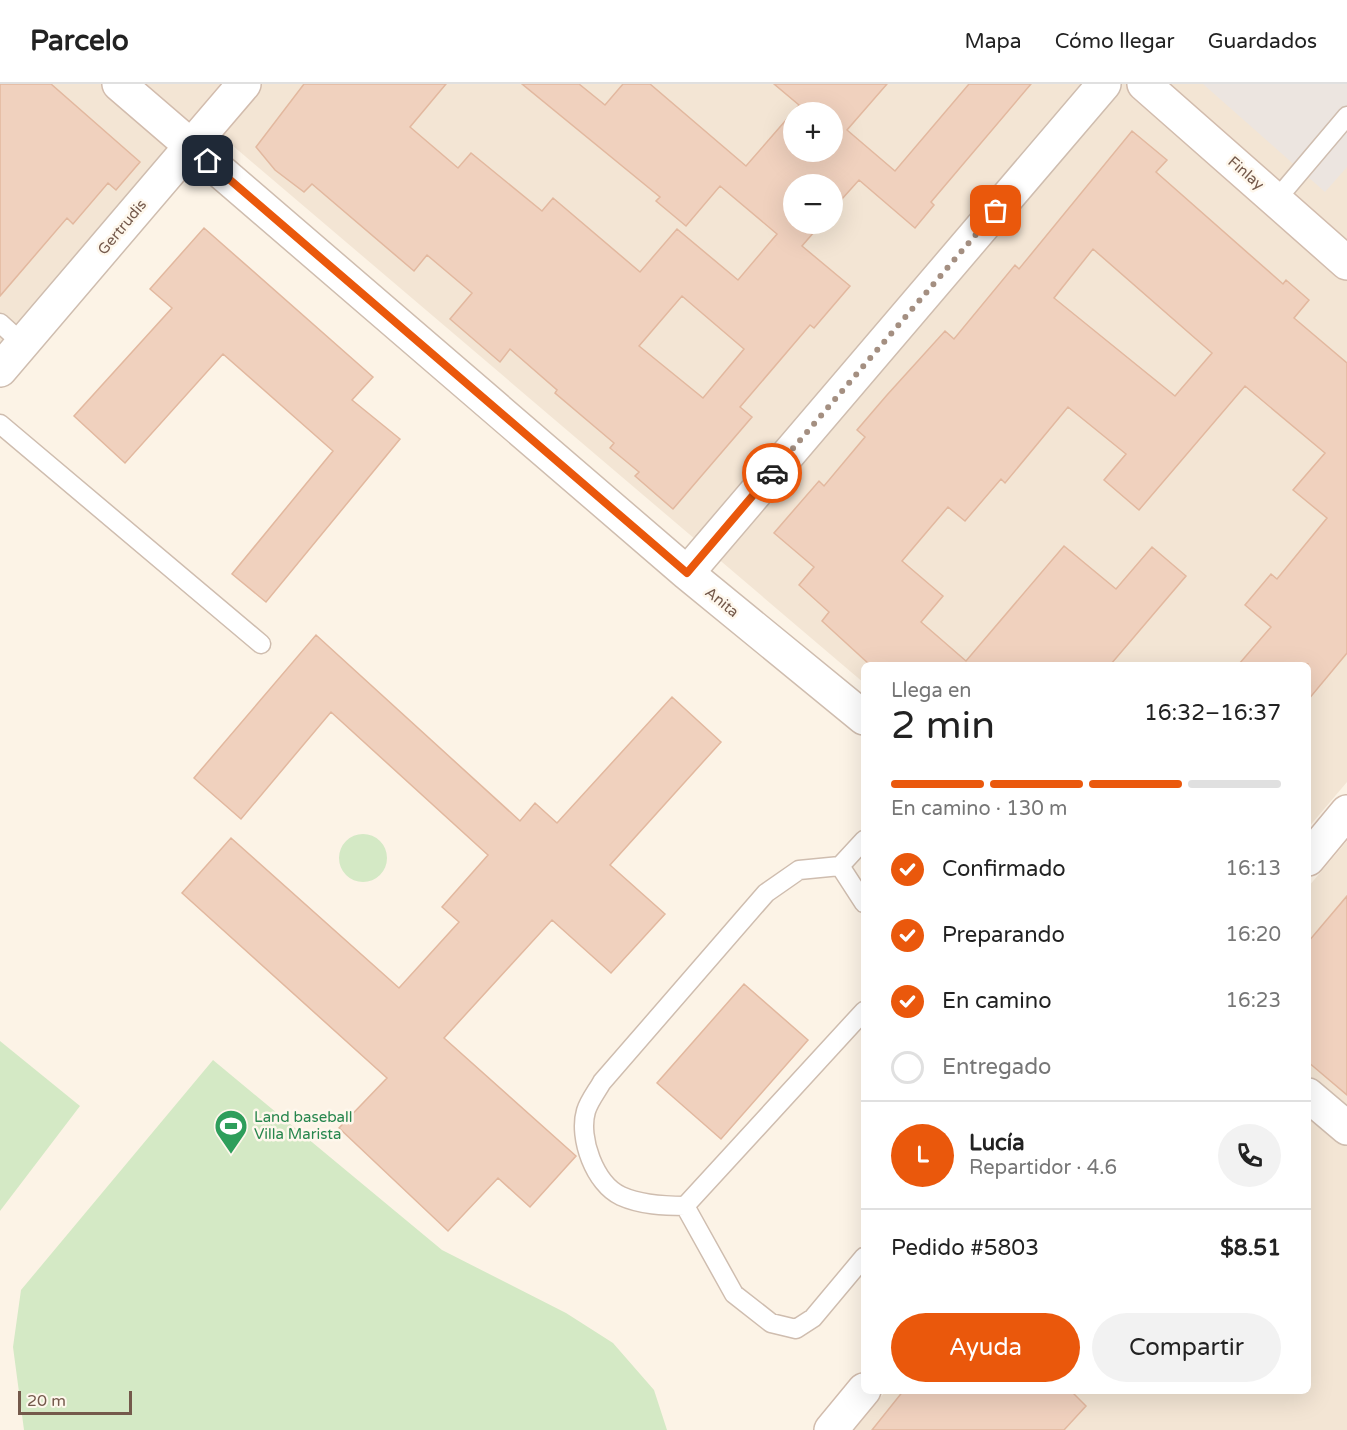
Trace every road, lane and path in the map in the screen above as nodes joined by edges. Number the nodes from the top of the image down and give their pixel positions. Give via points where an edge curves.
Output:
1 (119, 84) edge
2 (244, 84) edge
3 (1104, 84) edge
4 (1144, 84) edge
5 (1347, 116) edge
6 (191, 146) junction
7 (1276, 200) junction
8 (1347, 263) edge
9 (11, 333) edge
10 (0, 370) edge
11 (0, 424) edge
12 (687, 573) junction
13 (261, 644) dead end
14 (861, 716) edge
15 (1347, 812) edge
16 (861, 843) edge
17 (1311, 855) edge
18 (840, 866) junction
19 (861, 898) edge
20 (861, 1014) edge
21 (1311, 1098) edge
22 (1347, 1128) edge
23 (685, 1206) junction
24 (861, 1261) edge
25 (861, 1394) edge
26 (831, 1430) edge

1 - 6 street, Anita
2 - 6 street, Gertrudis
3 - 12 street
4 - 7 street, Finlay
5 - 7 lane
6 - 9 street, Gertrudis
6 - 12 street, Anita
7 - 8 street, Finlay
9 - 10 street, Gertrudis
11 - 13 lane
12 - 14 street, Anita
15 - 17 street
16 - 18 lane
18 - 19 lane
18 - 23 lane via 799,870 766,893 602,1082 586,1111 586,1147 598,1174 620,1195 661,1206
20 - 23 lane
21 - 22 street
23 - 24 lane via 734,1294 771,1323 796,1329 813,1318
25 - 26 street

